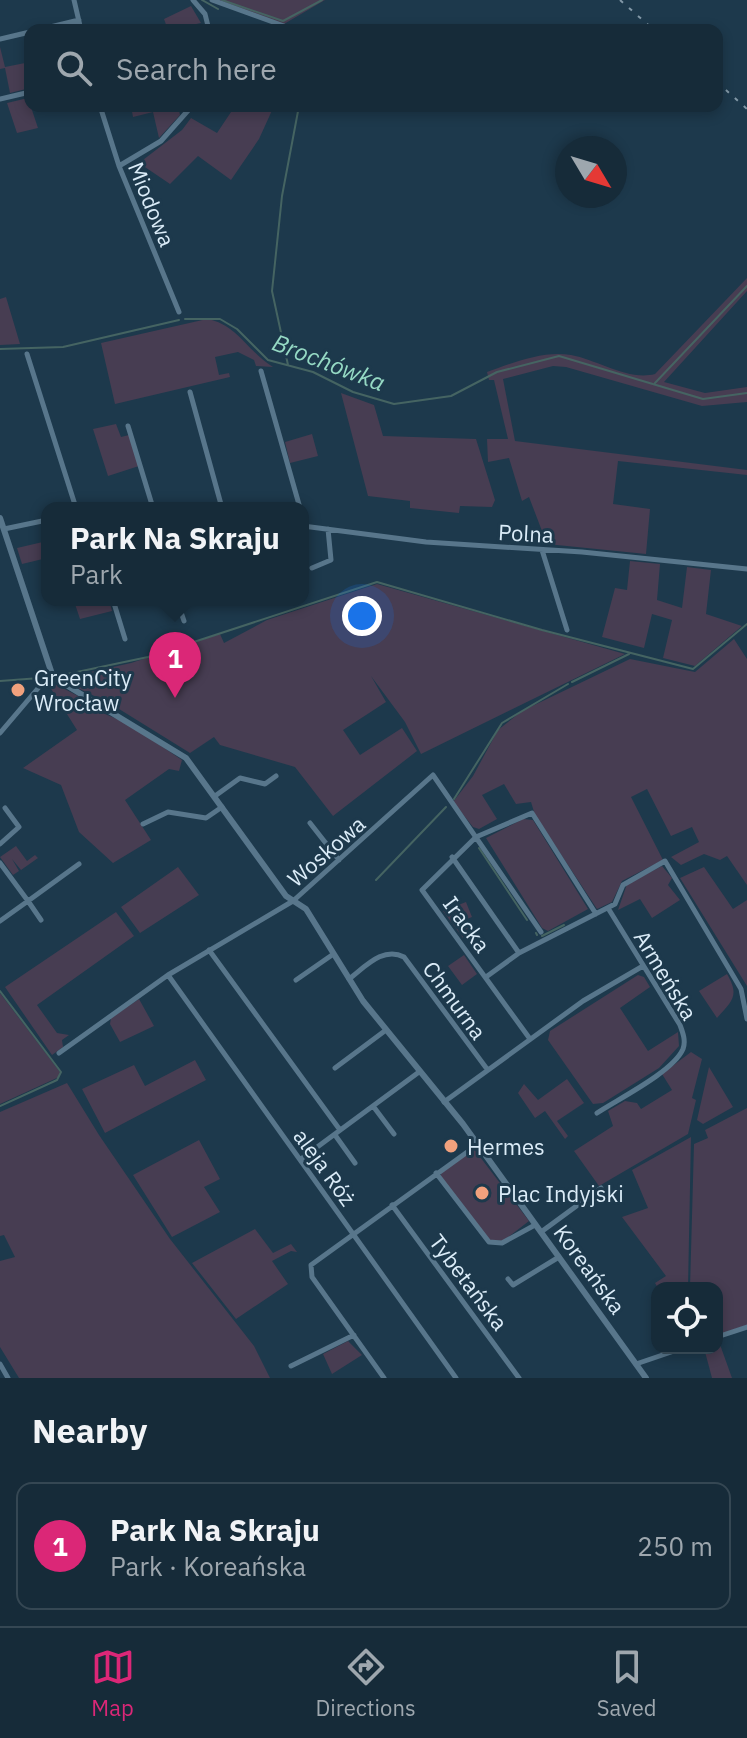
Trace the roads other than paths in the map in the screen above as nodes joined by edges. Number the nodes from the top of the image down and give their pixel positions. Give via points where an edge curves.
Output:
1 (74, 0) edge
2 (193, 0) edge
3 (212, 0) edge
4 (79, 20) junction
5 (63, 24) edge
6 (80, 24) edge
7 (208, 24) edge
8 (278, 24) edge
9 (24, 33) edge
10 (0, 39) edge
11 (24, 93) edge
12 (0, 99) edge
13 (102, 112) edge
14 (187, 112) edge
15 (119, 166) junction
16 (179, 312) dead end
17 (27, 354) dead end
18 (261, 371) dead end
19 (190, 392) dead end
20 (128, 426) dead end
21 (74, 502) edge
22 (151, 502) edge
23 (220, 502) edge
24 (298, 502) edge
25 (0, 518) edge
26 (41, 521) edge
27 (309, 527) edge
28 (4, 529) junction
29 (328, 529) junction
30 (542, 550) junction
31 (312, 568) dead end
32 (747, 569) edge
33 (115, 606) edge
34 (179, 606) edge
35 (184, 621) dead end
36 (567, 630) dead end
37 (125, 639) dead end
38 (51, 673) junction
39 (0, 733) edge
40 (276, 776) dead end
41 (215, 796) junction
42 (222, 807) junction
43 (5, 808) dead end
44 (310, 823) dead end
45 (143, 824) dead end
46 (476, 837) junction
47 (0, 844) edge
48 (452, 857) junction
49 (339, 860) junction
50 (0, 863) edge
51 (79, 864) dead end
52 (28, 901) junction
53 (293, 901) junction
54 (608, 908) junction
55 (596, 914) junction
56 (41, 920) dead end
57 (0, 921) edge
58 (541, 932) dead end
59 (209, 950) junction
60 (519, 953) junction
61 (332, 955) junction
62 (643, 966) junction
63 (168, 975) junction
64 (486, 977) junction
65 (349, 979) junction
66 (296, 980) dead end
67 (747, 1019) edge
68 (386, 1030) junction
69 (530, 1039) junction
70 (59, 1053) dead end
71 (335, 1068) dead end
72 (487, 1069) junction
73 (419, 1072) junction
74 (444, 1102) junction
75 (373, 1106) junction
76 (597, 1113) dead end
77 (338, 1132) junction
78 (394, 1134) dead end
79 (477, 1145) junction
80 (301, 1160) junction
81 (355, 1163) dead end
82 (436, 1173) junction
83 (601, 1188) dead end
84 (392, 1205) junction
85 (535, 1225) junction
86 (541, 1232) junction
87 (353, 1234) junction
88 (559, 1257) junction
89 (508, 1279) dead end
90 (747, 1327) edge
91 (354, 1335) junction
92 (723, 1335) edge
93 (665, 1354) edge
94 (0, 1364) edge
95 (636, 1364) junction
96 (291, 1366) dead end
97 (8, 1378) edge
98 (384, 1378) edge
99 (456, 1378) edge
100 (519, 1378) edge
101 (646, 1378) edge

1 - 4 street
2 - 7 street
3 - 8 street
4 - 5 street
4 - 6 street
9 - 10 street
11 - 12 street
13 - 15 street, Miodowa
14 - 15 street via 161,141
15 - 16 street, Miodowa
17 - 21 street
18 - 24 street
19 - 23 street
20 - 22 street
25 - 28 street
26 - 28 street
27 - 29 street, Polna
28 - 38 street
29 - 30 street, Polna
29 - 31 street via 331,560
30 - 32 street, Polna
30 - 36 street
33 - 37 street
34 - 35 street
38 - 39 street
38 - 41 street, Koreańska via 57,682 186,758
40 - 41 street via 265,784 240,778
41 - 42 street, Koreańska
42 - 45 street via 206,818 168,812
42 - 53 street, Koreańska
43 - 47 street via 19,827
44 - 49 street
46 - 48 street, Iracka
46 - 49 street, Woskowa via 433,775
46 - 55 street, Iracka via 532,813
46 - 58 street
48 - 60 street
48 - 64 street, Iracka via 422,890
49 - 53 street, Woskowa
50 - 52 street
51 - 52 street
52 - 56 street
52 - 57 street
53 - 59 street, Woskowa
53 - 61 street, Koreańska via 309,913
54 - 55 street
54 - 62 street, Armeńska
54 - 67 street via 623,885 665,861 741,989
55 - 60 street
59 - 63 street, Woskowa
59 - 77 street
60 - 64 street
61 - 65 street, Koreańska
61 - 66 street
62 - 69 street
62 - 76 street, Armeńska via 680,1025 682,1052 662,1072
63 - 70 street, Woskowa
63 - 80 street, aleja Róż
64 - 69 street, Iracka
65 - 68 street, Koreańska
65 - 72 street, Chmurna via 380,955 404,957
68 - 71 street
68 - 73 street, Koreańska
69 - 72 street
72 - 74 street, Chmurna
73 - 74 street, Koreańska
73 - 75 street
74 - 79 street, Koreańska
75 - 77 street
75 - 78 street
77 - 80 street
77 - 81 street
79 - 82 street
79 - 85 street, Koreańska
80 - 87 street, aleja Róż
82 - 84 street
82 - 85 street via 489,1242 502,1243
83 - 86 street
84 - 87 street
84 - 100 street, Tybetańska
85 - 86 street, Koreańska
86 - 88 street, Koreańska
87 - 91 street via 310,1269
87 - 99 street, aleja Róż
88 - 89 street via 513,1285
88 - 95 street, Koreańska
90 - 92 street
91 - 96 street
91 - 98 street
93 - 95 street
94 - 97 street
95 - 101 street, Koreańska

